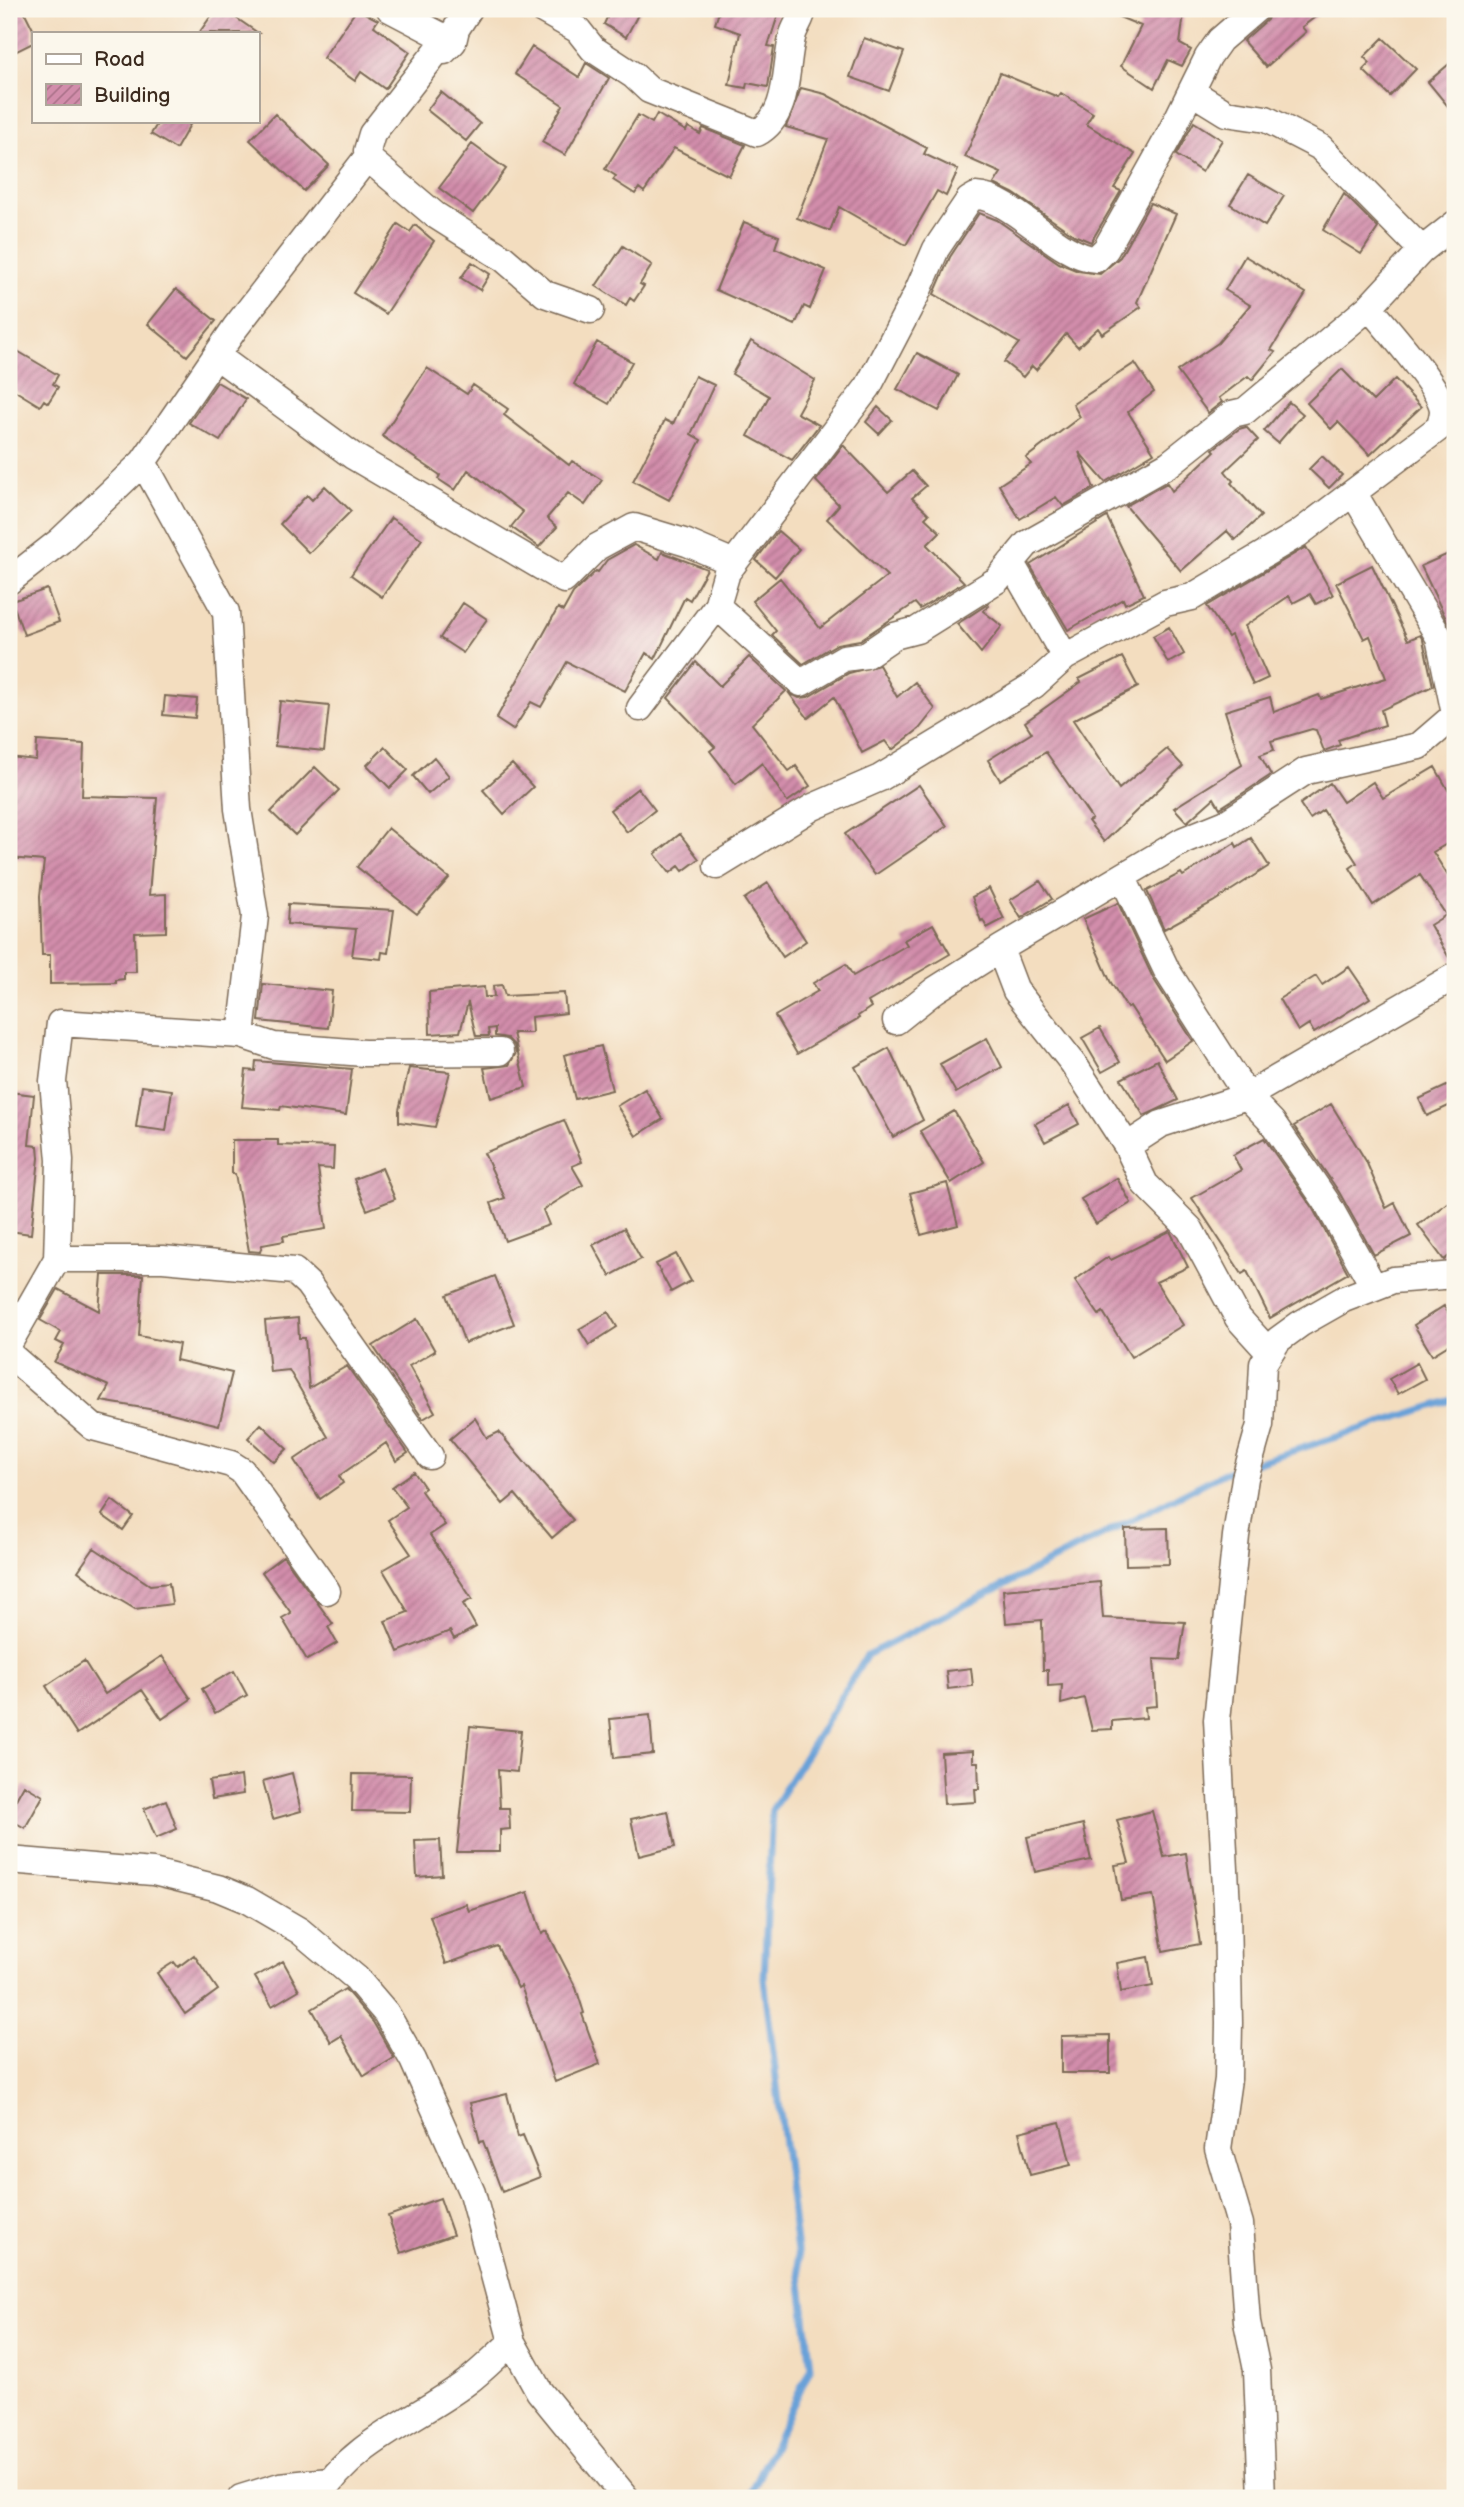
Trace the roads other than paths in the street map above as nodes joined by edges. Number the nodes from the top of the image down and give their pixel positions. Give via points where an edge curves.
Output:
1 (390, 9) edge
2 (469, 9) edge
3 (541, 9) edge
4 (803, 9) edge
5 (1256, 9) edge
6 (453, 42) junction
7 (1192, 92) junction
8 (369, 155) junction
9 (1455, 224) edge
10 (1422, 250) junction
11 (1369, 307) junction
12 (591, 310) dead end
13 (218, 356) junction
14 (143, 462) junction
15 (1354, 494) junction
16 (734, 563) junction
17 (1011, 563) junction
18 (9, 581) edge
19 (717, 606) junction
20 (1065, 657) junction
21 (640, 708) dead end
22 (1455, 715) edge
23 (717, 866) dead end
24 (1123, 878) junction
25 (1000, 949) junction
26 (1455, 976) edge
27 (896, 1021) dead end
28 (242, 1035) junction
29 (500, 1052) dead end
30 (1247, 1096) junction
31 (1127, 1146) junction
32 (57, 1259) junction
33 (1455, 1275) edge
34 (1374, 1287) junction
35 (9, 1343) edge
36 (1268, 1351) junction
37 (9, 1354) edge
38 (430, 1456) dead end
39 (327, 1591) dead end
40 (9, 1860) edge
41 (512, 2342) junction
42 (324, 2489) edge
43 (241, 2498) edge
44 (626, 2498) edge
45 (1262, 2498) edge

1 - 6 street
2 - 6 street
3 - 4 street via 578,30 593,49 649,90 757,133 771,122 784,89 793,35
5 - 7 street via 1220,40
6 - 8 street via 437,51 372,134
7 - 10 street via 1226,113 1266,119 1320,148
7 - 16 street via 1106,249 1096,259 1047,236 992,200 976,196 970,200 936,249 868,387
8 - 12 street via 376,167 420,203 503,258 536,288
8 - 13 street
9 - 10 street
10 - 11 street
11 - 15 street via 1415,361 1443,410 1440,426
11 - 17 street via 1245,411 1232,414 1169,464 1027,544
13 - 14 street
13 - 16 street via 353,456 564,580 597,547 634,527
14 - 18 street via 60,541
14 - 28 street via 226,611 238,809 255,916
15 - 20 street via 1298,534 1192,597 1166,603
15 - 22 street via 1438,637
16 - 19 street
17 - 19 street via 997,580 918,630 894,636 866,655 844,658 801,683
17 - 20 street
19 - 21 street
20 - 23 street via 1034,685 880,778 813,807
22 - 24 street via 1419,746 1306,771 1226,823 1184,840
24 - 25 street
24 - 30 street via 1167,971
25 - 27 street
25 - 31 street via 1016,991 1073,1063
26 - 30 street
28 - 29 street via 274,1046 364,1053
28 - 32 street via 60,1023 53,1081 60,1160
30 - 31 street via 1161,1125
30 - 34 street via 1272,1122 1326,1201
31 - 36 street via 1145,1184 1190,1229 1238,1318
32 - 35 street
32 - 38 street via 163,1259 293,1271 308,1284
33 - 34 street via 1393,1280
34 - 36 street via 1300,1324
36 - 45 street via 1260,1384 1261,1425 1245,1478 1236,1536 1217,1720 1229,2023 1228,2079 1218,2150 1240,2224 1247,2322 1257,2370
37 - 39 street via 93,1427 231,1464 242,1471
40 - 41 street via 153,1872 218,1888 300,1930 356,1979 386,2013 413,2060 472,2193
41 - 42 street via 467,2382 350,2460
41 - 44 street via 539,2391
42 - 43 street via 280,2486

